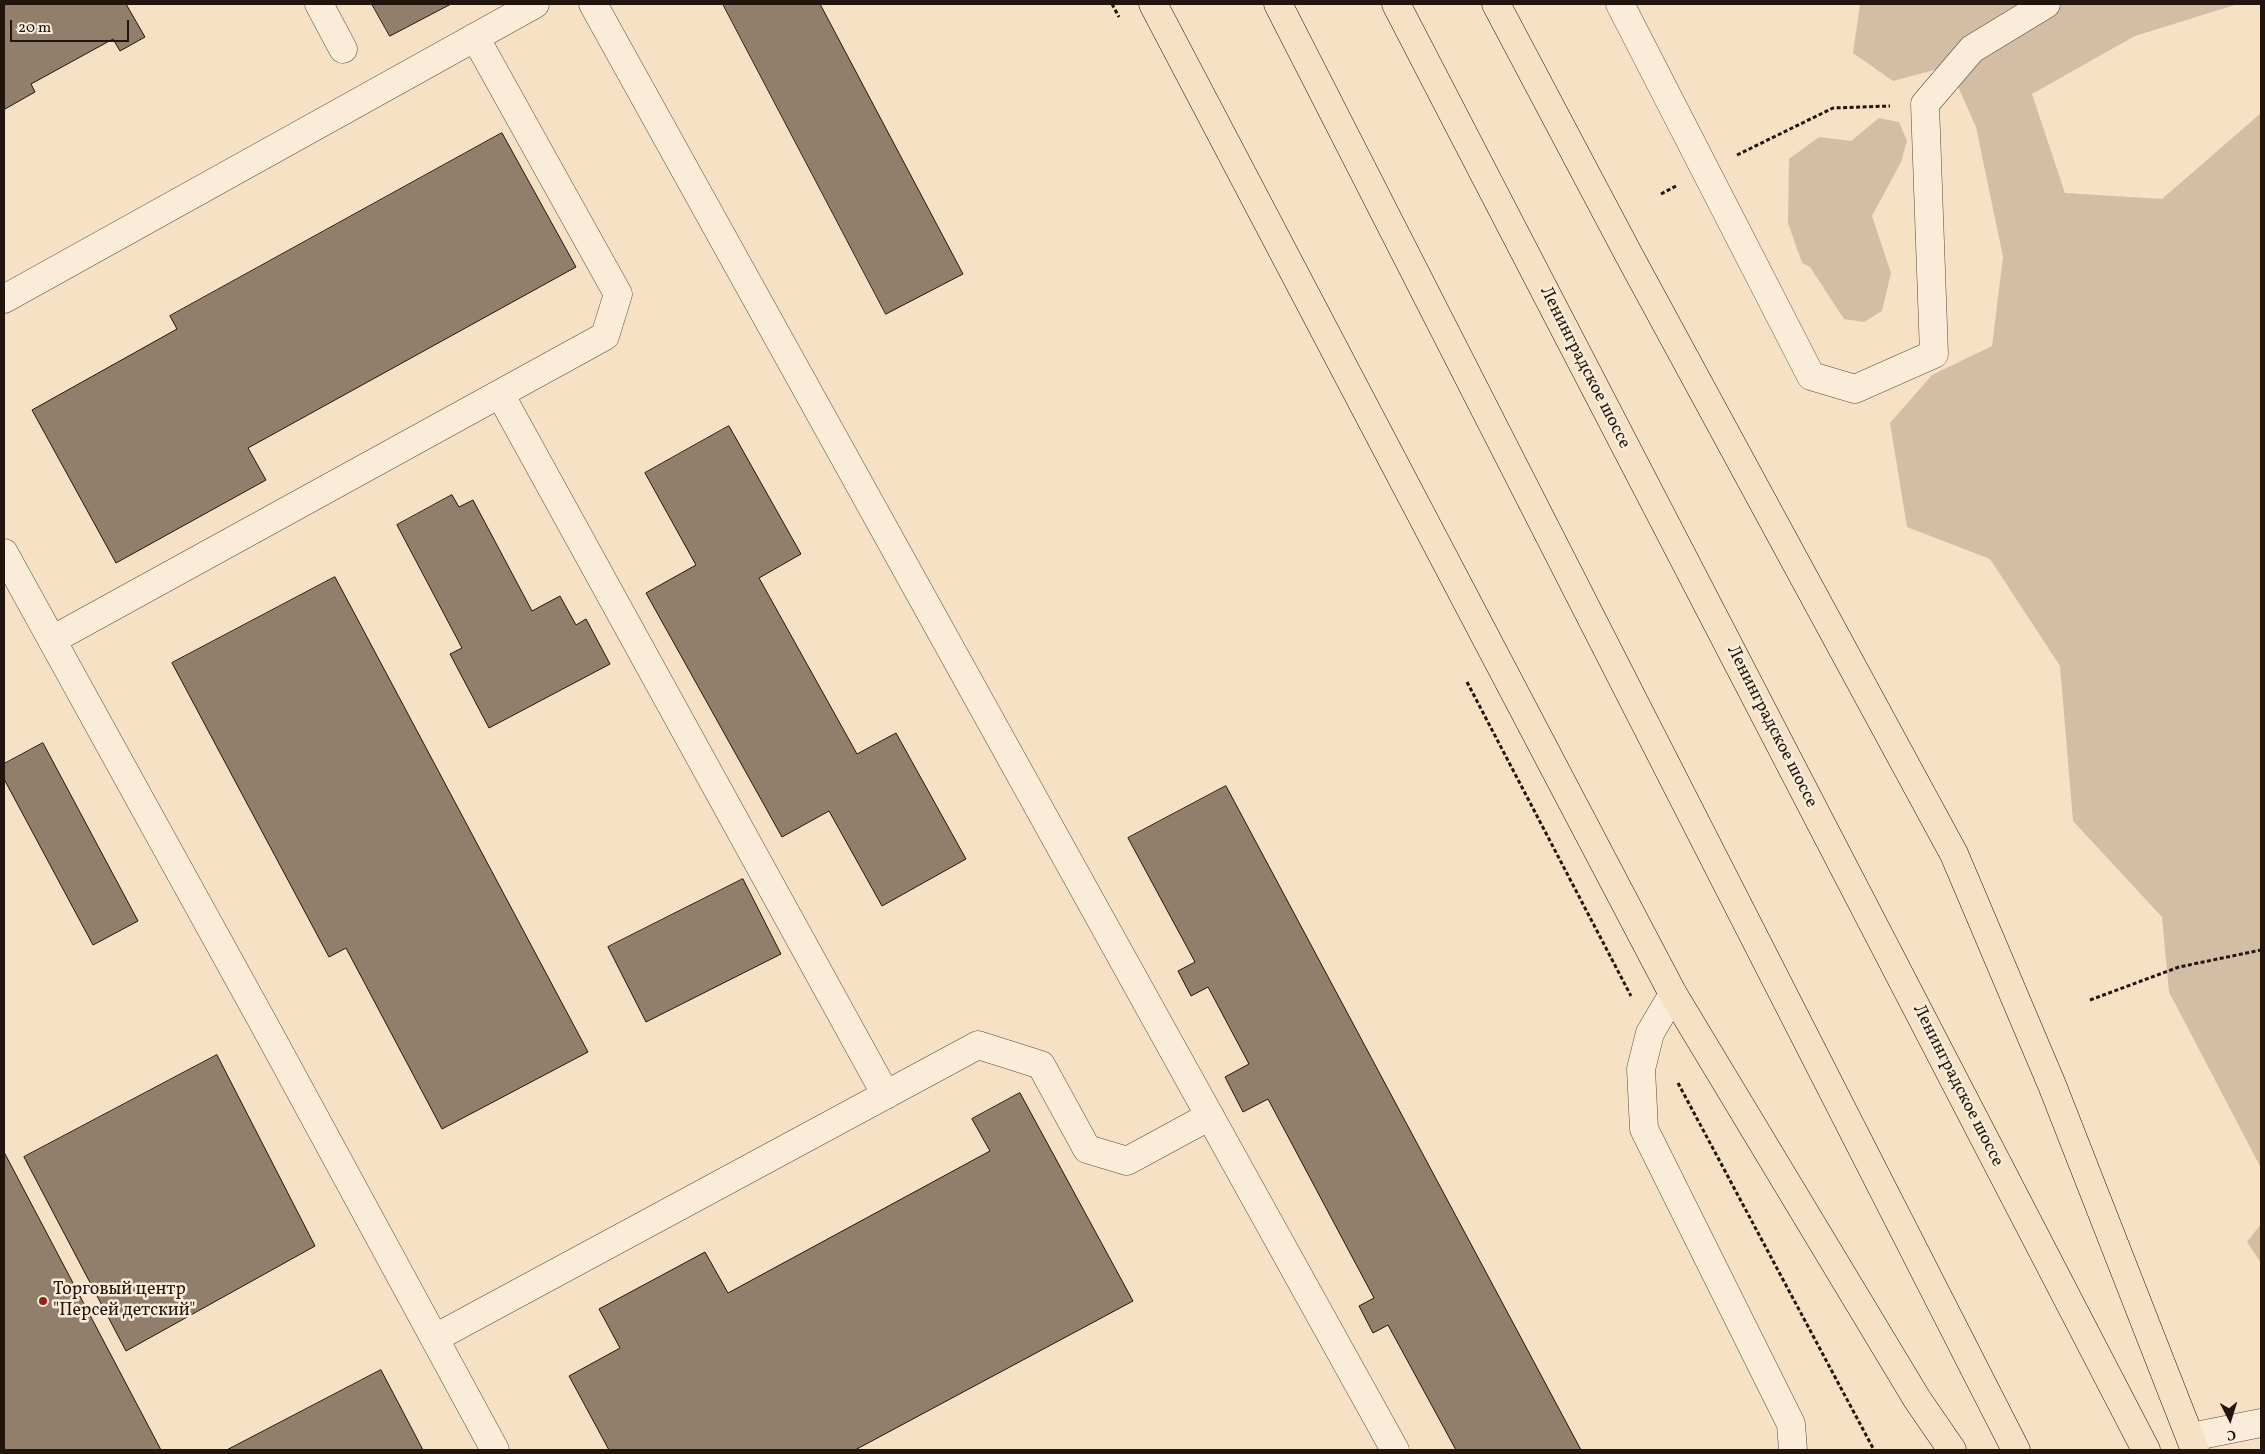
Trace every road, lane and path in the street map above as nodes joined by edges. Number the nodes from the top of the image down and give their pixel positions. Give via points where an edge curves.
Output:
1 (319, 4) edge
2 (534, 4) edge
3 (593, 4) edge
4 (1153, 4) edge
5 (1278, 4) edge
6 (1396, 4) edge
7 (1496, 4) edge
8 (1620, 4) edge
9 (2046, 4) edge
10 (476, 37) junction
11 (343, 48) dead end
12 (1925, 104) junction
13 (1815, 116) dead end
14 (4, 299) edge
15 (500, 394) junction
16 (4, 553) edge
17 (52, 640) junction
18 (2261, 950) edge
19 (1673, 994) junction
20 (2090, 1000) dead end
21 (886, 1095) junction
22 (1210, 1116) junction
23 (435, 1338) junction
24 (2261, 1423) edge
25 (2193, 1444) edge
26 (495, 1450) edge
27 (1395, 1450) edge
28 (1793, 1450) edge
29 (1952, 1450) edge
30 (2016, 1450) edge
31 (2146, 1450) edge

1 - 11 lane
2 - 10 lane
3 - 22 lane
4 - 19 main road
5 - 30 main road
6 - 31 main road, Ленинградское шоссе
7 - 25 main road via 1954,854 2052,1084
8 - 12 lane via 1811,376 1855,389 1934,354
9 - 12 lane via 1972,49
10 - 14 lane
10 - 15 lane via 618,294 605,336
12 - 13 path via 1833,108
15 - 17 lane
15 - 21 lane
16 - 17 lane
17 - 23 lane
18 - 20 path via 2179,967
19 - 28 lane via 1650,1032 1641,1069 1644,1129 1791,1424
19 - 29 main road via 1917,1399
21 - 22 lane via 978,1046 1041,1064 1087,1149 1127,1161
21 - 23 lane
22 - 27 lane
23 - 26 lane
24 - 25 lane

